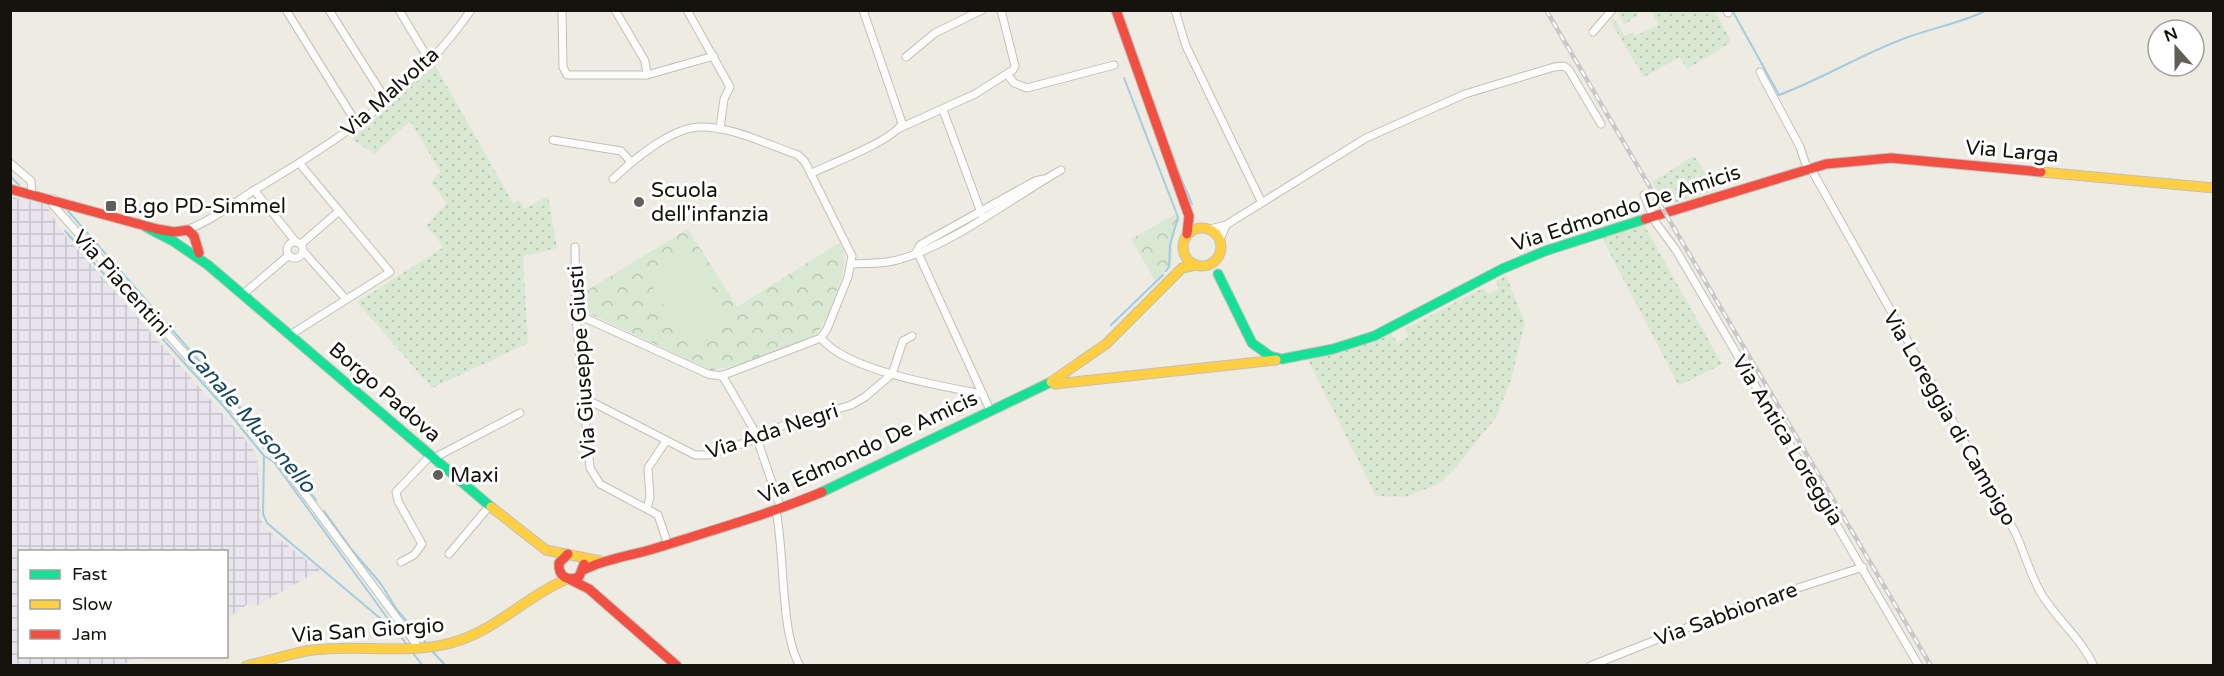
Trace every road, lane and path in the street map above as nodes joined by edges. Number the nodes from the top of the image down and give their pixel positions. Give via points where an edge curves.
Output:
1 (285, 10) edge
2 (329, 10) edge
3 (399, 10) edge
4 (561, 10) edge
5 (615, 10) edge
6 (687, 10) edge
7 (863, 10) edge
8 (982, 10) edge
9 (1001, 10) edge
10 (1116, 10) edge
11 (1175, 10) edge
12 (1612, 10) edge
13 (468, 12) edge
14 (1593, 32) dead end
15 (714, 56) junction
16 (906, 57) dead end
17 (429, 60) junction
18 (1114, 65) dead end
19 (1760, 72) dead end
20 (1007, 74) junction
21 (647, 75) junction
22 (386, 100) junction
23 (943, 110) junction
24 (357, 124) junction
25 (1601, 124) dead end
26 (900, 128) junction
27 (720, 129) junction
28 (553, 140) dead end
29 (631, 162) junction
30 (10, 163) edge
31 (300, 164) junction
32 (1809, 168) junction
33 (1061, 170) dead end
34 (812, 173) junction
35 (613, 179) dead end
36 (2214, 188) edge
37 (10, 189) edge
38 (254, 190) junction
39 (32, 194) junction
40 (1644, 195) dead end
41 (54, 199) junction
42 (1261, 201) junction
43 (338, 212) junction
44 (981, 214) junction
45 (1189, 216) junction
46 (1653, 216) junction
47 (1226, 225) junction
48 (1208, 228) junction
49 (1187, 234) junction
50 (186, 238) junction
51 (1220, 240) junction
52 (300, 246) junction
53 (575, 248) dead end
54 (917, 251) junction
55 (1184, 251) junction
56 (289, 255) junction
57 (1218, 258) junction
58 (852, 264) junction
59 (1199, 265) junction
60 (1182, 268) junction
61 (1218, 274) junction
62 (242, 295) junction
63 (345, 298) junction
64 (1239, 315) junction
65 (576, 317) junction
66 (290, 335) junction
67 (912, 336) dead end
68 (821, 338) junction
69 (1252, 342) junction
70 (1291, 357) junction
71 (1086, 360) junction
72 (1239, 364) junction
73 (892, 374) junction
74 (722, 375) junction
75 (1102, 377) junction
76 (1042, 387) junction
77 (982, 394) junction
78 (583, 401) junction
79 (990, 410) junction
80 (520, 413) dead end
81 (757, 439) junction
82 (666, 441) junction
83 (432, 457) junction
84 (647, 508) junction
85 (486, 510) dead end
86 (778, 510) junction
87 (668, 545) junction
88 (546, 550) junction
89 (449, 554) dead end
90 (572, 555) junction
91 (603, 561) junction
92 (401, 562) dead end
93 (1863, 567) junction
94 (558, 568) junction
95 (583, 570) junction
96 (569, 579) junction
97 (551, 586) junction
98 (589, 589) junction
99 (423, 647) junction
100 (246, 666) edge
101 (677, 666) edge
102 (800, 666) edge
103 (1590, 666) edge
104 (1919, 666) edge
105 (2094, 666) edge

1 - 24 street
2 - 22 street
3 - 17 street
4 - 21 street via 567,75
5 - 21 street via 645,61
6 - 15 street
7 - 26 street via 901,117
8 - 16 street via 935,33
9 - 20 street via 1015,66
10 - 45 street
11 - 42 street via 1186,46
12 - 14 street
13 - 17 street, Via Malvolta
15 - 21 street
15 - 27 street via 730,87 724,99
17 - 22 street, Via Malvolta
18 - 20 street via 1027,88 1014,83
19 - 32 street, Via Loreggia di Campigo
20 - 23 street
22 - 24 street, Via Malvolta
23 - 26 street
23 - 44 street
24 - 31 street, Via Malvolta
25 - 42 street via 1569,70 1554,67 1465,94 1366,138
26 - 34 street
27 - 29 street via 683,130
27 - 34 street via 800,156
28 - 29 street via 621,151
29 - 35 street
30 - 39 street via 31,181
31 - 38 street, Via Malvolta
31 - 43 street
32 - 36 street, Via Larga via 1891,158
32 - 46 street, Via Edmondo De Amicis
32 - 105 street, Via Loreggia di Campigo via 2014,530 2036,585
33 - 44 street via 1039,186
34 - 58 street via 851,250
37 - 39 street, Borgo Padova
38 - 50 street, Via Malvolta via 202,222
38 - 52 street
39 - 41 street, Borgo Padova
40 - 46 street, Via Antica Loreggia
41 - 50 street, Borgo Padova
41 - 99 street, Via Piacentini via 53,206 282,463
42 - 47 street
43 - 52 street
43 - 63 street via 390,272
44 - 54 street
45 - 48 street
45 - 49 street
46 - 70 street, Via Edmondo De Amicis via 1521,261 1374,336
46 - 93 street, Via Antica Loreggia
47 - 48 street
47 - 51 street
48 - 49 street
48 - 51 street
49 - 55 street
50 - 62 street, Borgo Padova
51 - 57 street
52 - 56 street via 289,245
52 - 56 street via 299,257
52 - 63 street
53 - 65 street, Via Giuseppe Giusti
54 - 58 street via 891,261
54 - 77 street
55 - 59 street via 1186,257
55 - 60 street
56 - 62 street
57 - 59 street
57 - 61 street
58 - 68 street
59 - 60 street
59 - 61 street
60 - 71 street, Via Edmondo De Amicis
61 - 64 street
62 - 66 street, Borgo Padova
63 - 66 street
64 - 69 street
64 - 70 street via 1263,346 1280,356
65 - 74 street via 708,374
65 - 78 street, Via Giuseppe Giusti
66 - 83 street, Borgo Padova
67 - 73 street via 903,341
68 - 73 street via 843,354
68 - 74 street
69 - 70 street via 1272,357
69 - 72 street via 1250,356
70 - 72 street, Via Edmondo De Amicis
71 - 75 street via 1086,373
71 - 76 street, Via Edmondo De Amicis
72 - 75 street, Via Edmondo De Amicis
73 - 77 street
73 - 81 street, Via Ada Negri via 851,405 783,426
74 - 81 street
75 - 76 street, Via Edmondo De Amicis
76 - 79 street, Via Edmondo De Amicis
77 - 79 street
78 - 82 street, Via Ada Negri via 590,401
78 - 84 street, Via Giuseppe Giusti via 593,476 600,484
79 - 86 street, Via Edmondo De Amicis
80 - 83 street
81 - 82 street, Via Ada Negri via 701,456
81 - 86 street
82 - 84 street via 648,468 651,497
83 - 88 street, Borgo Padova
83 - 92 street via 396,492 422,544 414,555
84 - 87 street, Via Giuseppe Giusti via 658,515
85 - 89 street
86 - 87 street, Via Edmondo De Amicis
86 - 102 street via 791,647
87 - 91 street, Via Edmondo De Amicis
88 - 90 street, Borgo Padova
88 - 94 street, Borgo Padova
90 - 91 street, Via Edmondo De Amicis
90 - 94 street via 561,559
90 - 95 street via 582,560
91 - 95 street, Via Edmondo De Amicis
93 - 103 street, Via Sabbionare via 1739,606
93 - 104 street, Via Antica Loreggia
94 - 96 street via 560,575
94 - 97 street
95 - 96 street via 579,577
95 - 98 street
96 - 97 street, Via San Giorgio
96 - 98 street
97 - 99 street, Via San Giorgio via 493,626 455,642
98 - 101 street
99 - 100 street, Via San Giorgio via 313,650

